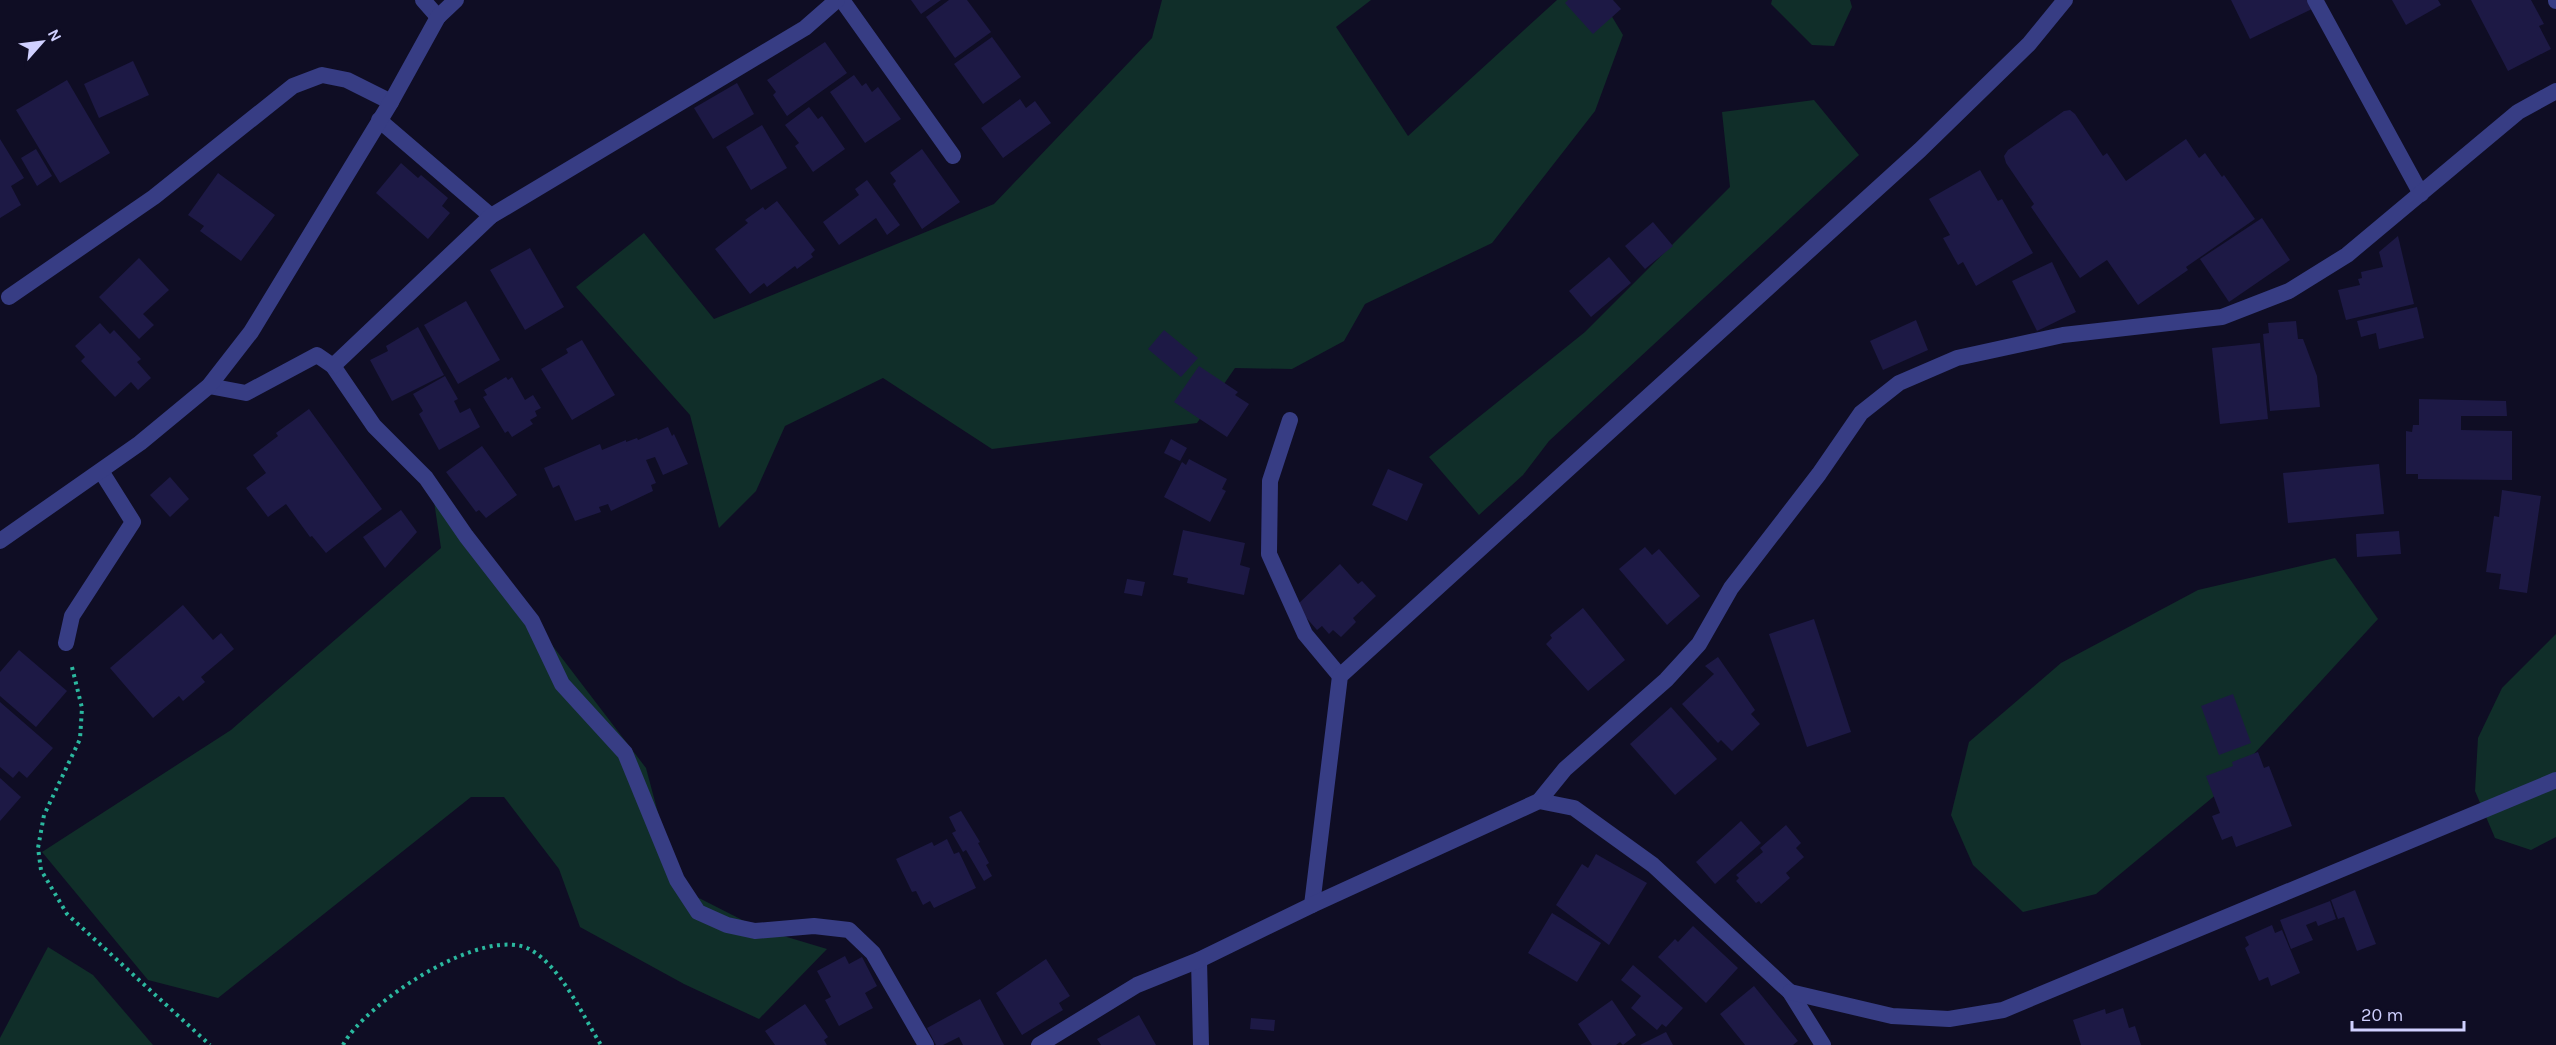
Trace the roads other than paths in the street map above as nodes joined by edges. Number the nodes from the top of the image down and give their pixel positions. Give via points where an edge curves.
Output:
1 (423, 0) edge
2 (456, 0) edge
3 (837, 0) edge
4 (842, 0) edge
5 (2065, 0) edge
6 (2315, 0) edge
7 (438, 17) junction
8 (2556, 91) edge
9 (391, 102) junction
10 (379, 120) junction
11 (953, 156) dead end
12 (2421, 194) junction
13 (491, 216) junction
14 (9, 297) dead end
15 (333, 366) junction
16 (209, 387) junction
17 (1290, 420) dead end
18 (101, 471) junction
19 (0, 541) edge
20 (66, 643) road end
21 (1340, 676) junction
22 (2556, 780) edge
23 (1539, 801) junction
24 (1311, 905) junction
25 (1199, 960) junction
26 (1790, 992) junction
27 (926, 1045) edge
28 (1039, 1045) edge
29 (1201, 1045) edge
30 (1823, 1045) edge

1 - 7 street
2 - 7 street
3 - 13 street via 805,28
4 - 11 street
5 - 21 street via 2029,44 1920,150
6 - 12 street
7 - 9 street
8 - 12 street via 2518,112
9 - 10 street
9 - 14 street via 347,80 322,75 293,86 154,197
10 - 13 street
10 - 16 street via 251,332
12 - 23 street via 2348,255 2289,291 2222,317 2063,335 1957,358 1899,383 1861,413 1731,588 1699,644 1666,680 1565,770
13 - 15 street
15 - 16 street via 317,355 246,393
15 - 27 street via 374,426 426,478 465,536 532,621 562,684 625,753 677,880 698,912 727,925 755,931 814,926 849,930 873,952
16 - 18 street
17 - 21 street via 1270,481 1269,554 1305,634
18 - 19 street
18 - 20 street via 133,522 72,616
21 - 24 street
22 - 26 street via 2003,1010 1949,1019 1892,1016
23 - 24 street
23 - 26 street via 1574,808 1653,865
24 - 25 street
25 - 28 street via 1137,985
25 - 29 street
26 - 30 street

